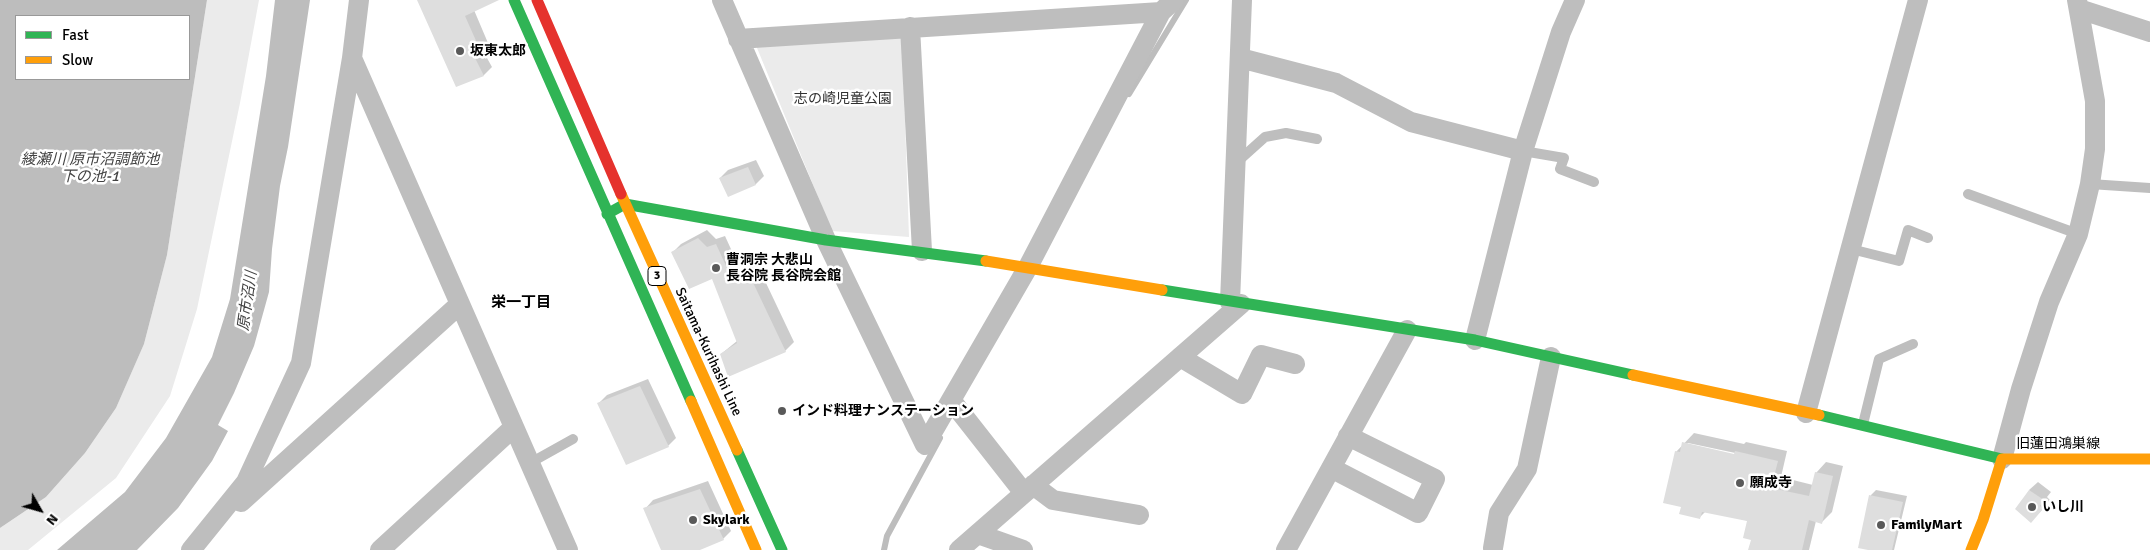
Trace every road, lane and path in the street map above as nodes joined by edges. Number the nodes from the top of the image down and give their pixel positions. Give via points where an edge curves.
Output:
1 (359, 0) edge
2 (514, 0) edge
3 (537, 0) edge
4 (722, 0) edge
5 (1242, 0) edge
6 (1575, 0) edge
7 (1918, 0) edge
8 (2078, 4) edge
9 (1168, 6) edge
10 (910, 27) junction
11 (2150, 32) edge
12 (738, 39) junction
13 (352, 58) junction
14 (1240, 58) junction
15 (1317, 139) dead end
16 (1523, 152) junction
17 (1236, 164) junction
18 (1594, 182) dead end
19 (2090, 184) junction
20 (2150, 188) edge
21 (1968, 194) dead end
22 (625, 204) junction
23 (607, 214) junction
24 (2078, 234) junction
25 (1928, 238) dead end
26 (826, 240) junction
27 (1850, 249) junction
28 (922, 251) junction
29 (1033, 268) junction
30 (1236, 303) junction
31 (460, 304) junction
32 (1407, 330) junction
33 (1474, 340) junction
34 (1913, 344) dead end
35 (1180, 357) junction
36 (1551, 357) junction
37 (1295, 364) dead end
38 (955, 405) junction
39 (1806, 413) junction
40 (1863, 425) junction
41 (514, 427) junction
42 (1348, 436) junction
43 (573, 439) dead end
44 (2002, 459) junction
45 (2150, 459) edge
46 (530, 463) junction
47 (1331, 468) junction
48 (1028, 489) junction
49 (1139, 515) dead end
50 (208, 531) junction
51 (978, 534) junction
52 (1493, 548) dead end
53 (192, 550) edge
54 (380, 550) edge
55 (568, 550) edge
56 (756, 550) edge
57 (782, 550) edge
58 (959, 550) edge
59 (1023, 550) edge
60 (1286, 550) edge
61 (1971, 550) edge

1 - 13 street
2 - 23 street, 3
3 - 22 street, Saitama-Kurihashi Line / 3
4 - 12 street
5 - 14 street
6 - 16 street via 1561,32
7 - 27 street
8 - 11 street
8 - 19 street via 2095,101 2095,148
9 - 10 street
9 - 29 street
10 - 12 street
10 - 28 street
12 - 26 street
13 - 31 street
13 - 50 street via 301,363 246,482
14 - 16 street via 1336,84 1411,122
14 - 17 street
15 - 17 lane via 1286,133 1264,137
16 - 18 lane via 1564,158 1560,169
16 - 33 street
17 - 30 street
19 - 20 lane
19 - 24 street
21 - 24 lane
22 - 23 street
22 - 26 street
22 - 57 street, Saitama-Kurihashi Line / 3
23 - 56 street, 3
24 - 44 street via 2049,302
25 - 27 lane via 1908,230 1899,261
26 - 28 street
26 - 38 street via 925,445
27 - 39 street
28 - 29 street
29 - 30 street
29 - 38 street
30 - 32 street
30 - 35 street
31 - 41 street
31 - 50 street
32 - 33 street
32 - 42 street
33 - 36 street
34 - 40 lane via 1878,359
35 - 37 street via 1242,394 1261,355
35 - 48 street
36 - 39 street
36 - 52 street via 1527,468 1499,513
38 - 48 street
39 - 40 street
40 - 44 street
41 - 46 street
41 - 54 street
42 - 47 street
42 - 47 street via 1435,479 1418,513
43 - 46 lane
44 - 45 street, 旧蓮田鴻巣線
44 - 61 street, 旧蓮田鴻巣線
46 - 55 street
47 - 60 street
48 - 49 street via 1053,500
48 - 51 street
50 - 53 street
51 - 58 street
51 - 59 street

